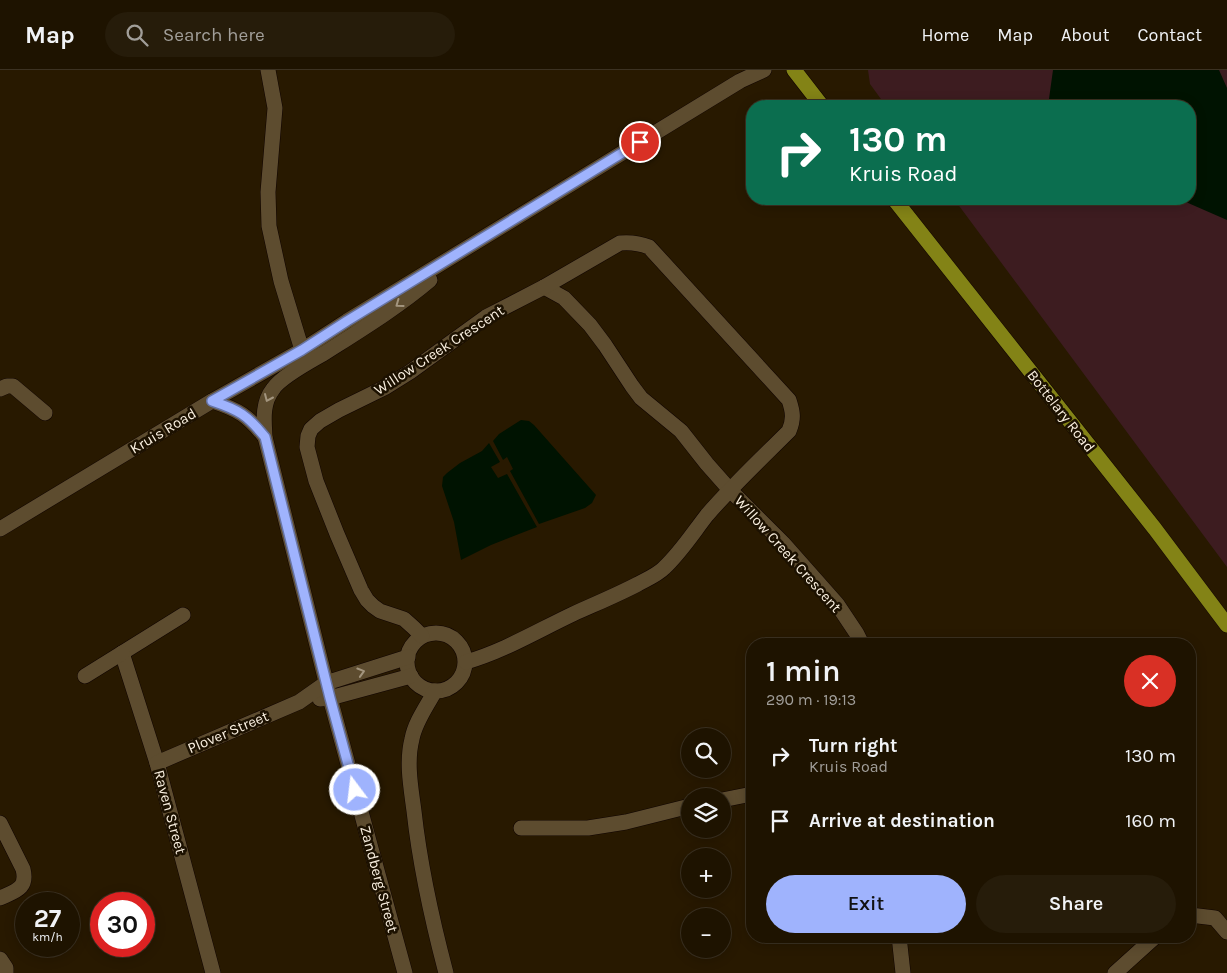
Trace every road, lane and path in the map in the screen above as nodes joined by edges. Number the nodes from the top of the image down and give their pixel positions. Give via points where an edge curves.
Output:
1 (268, 70) edge
2 (764, 70) edge
3 (794, 70) edge
4 (817, 100) edge
5 (899, 205) edge
6 (463, 250) junction
7 (544, 287) junction
8 (302, 350) junction
9 (0, 388) edge
10 (212, 401) junction
11 (45, 412) dead end
12 (265, 437) junction
13 (730, 490) junction
14 (0, 529) edge
15 (183, 615) dead end
16 (1227, 625) edge
17 (422, 636) junction
18 (859, 638) edge
19 (122, 653) junction
20 (408, 657) junction
21 (466, 662) junction
22 (85, 676) dead end
23 (410, 676) junction
24 (328, 691) junction
25 (435, 691) junction
26 (157, 762) junction
27 (746, 795) edge
28 (731, 798) edge
29 (681, 808) edge
30 (0, 823) edge
31 (521, 828) dead end
32 (0, 898) edge
33 (1196, 916) edge
34 (1227, 932) edge
35 (900, 943) edge
36 (1148, 943) edge
37 (0, 959) edge
38 (6, 973) edge
39 (213, 973) edge
40 (405, 973) edge
41 (446, 973) edge
42 (903, 973) edge
43 (1115, 973) edge

1 - 8 street via 275,108 268,192 269,226 281,282
2 - 6 street, Kruis Road
3 - 4 main road
5 - 16 main road, Bottelary Road
6 - 8 street, Kruis Road
6 -> 12 street, Zandberg Street via 419,289 380,317 278,382 265,405
7 - 13 street, Willow Creek Crescent via 564,298 590,325 641,398 681,431
7 - 13 street via 620,243 649,247 783,393 793,410 789,430
7 - 17 street, Willow Creek Crescent via 486,317 386,387 320,421 308,436 307,447 316,481 361,590 373,606 404,619
8 - 10 street, Kruis Road
9 - 11 street via 13,386
10 - 12 street, Zandberg Street via 238,410
10 - 14 street, Kruis Road
12 - 24 street, Zandberg Street
13 - 18 street, Willow Creek Crescent via 837,604
13 - 21 street, Willow Creek Crescent via 679,552 650,578 522,640
15 - 19 street
17 - 20 street via 413,644
17 - 21 street via 438,633 454,639 461,646
19 - 22 street
19 - 26 street, Raven Street
20 - 23 street
24 -> 20 street
21 - 25 street via 458,682 449,689
23 - 24 street
23 - 25 street via 418,685
24 - 26 street, Plover Street
24 - 40 street, Zandberg Street
25 - 41 street via 417,725 409,758 418,850
26 - 39 street, Raven Street
27 - 28 street
29 - 31 street via 588,828
30 - 32 street via 25,876 20,889
33 - 34 street via 1215,918
35 - 42 street
36 - 43 street
37 - 38 street

